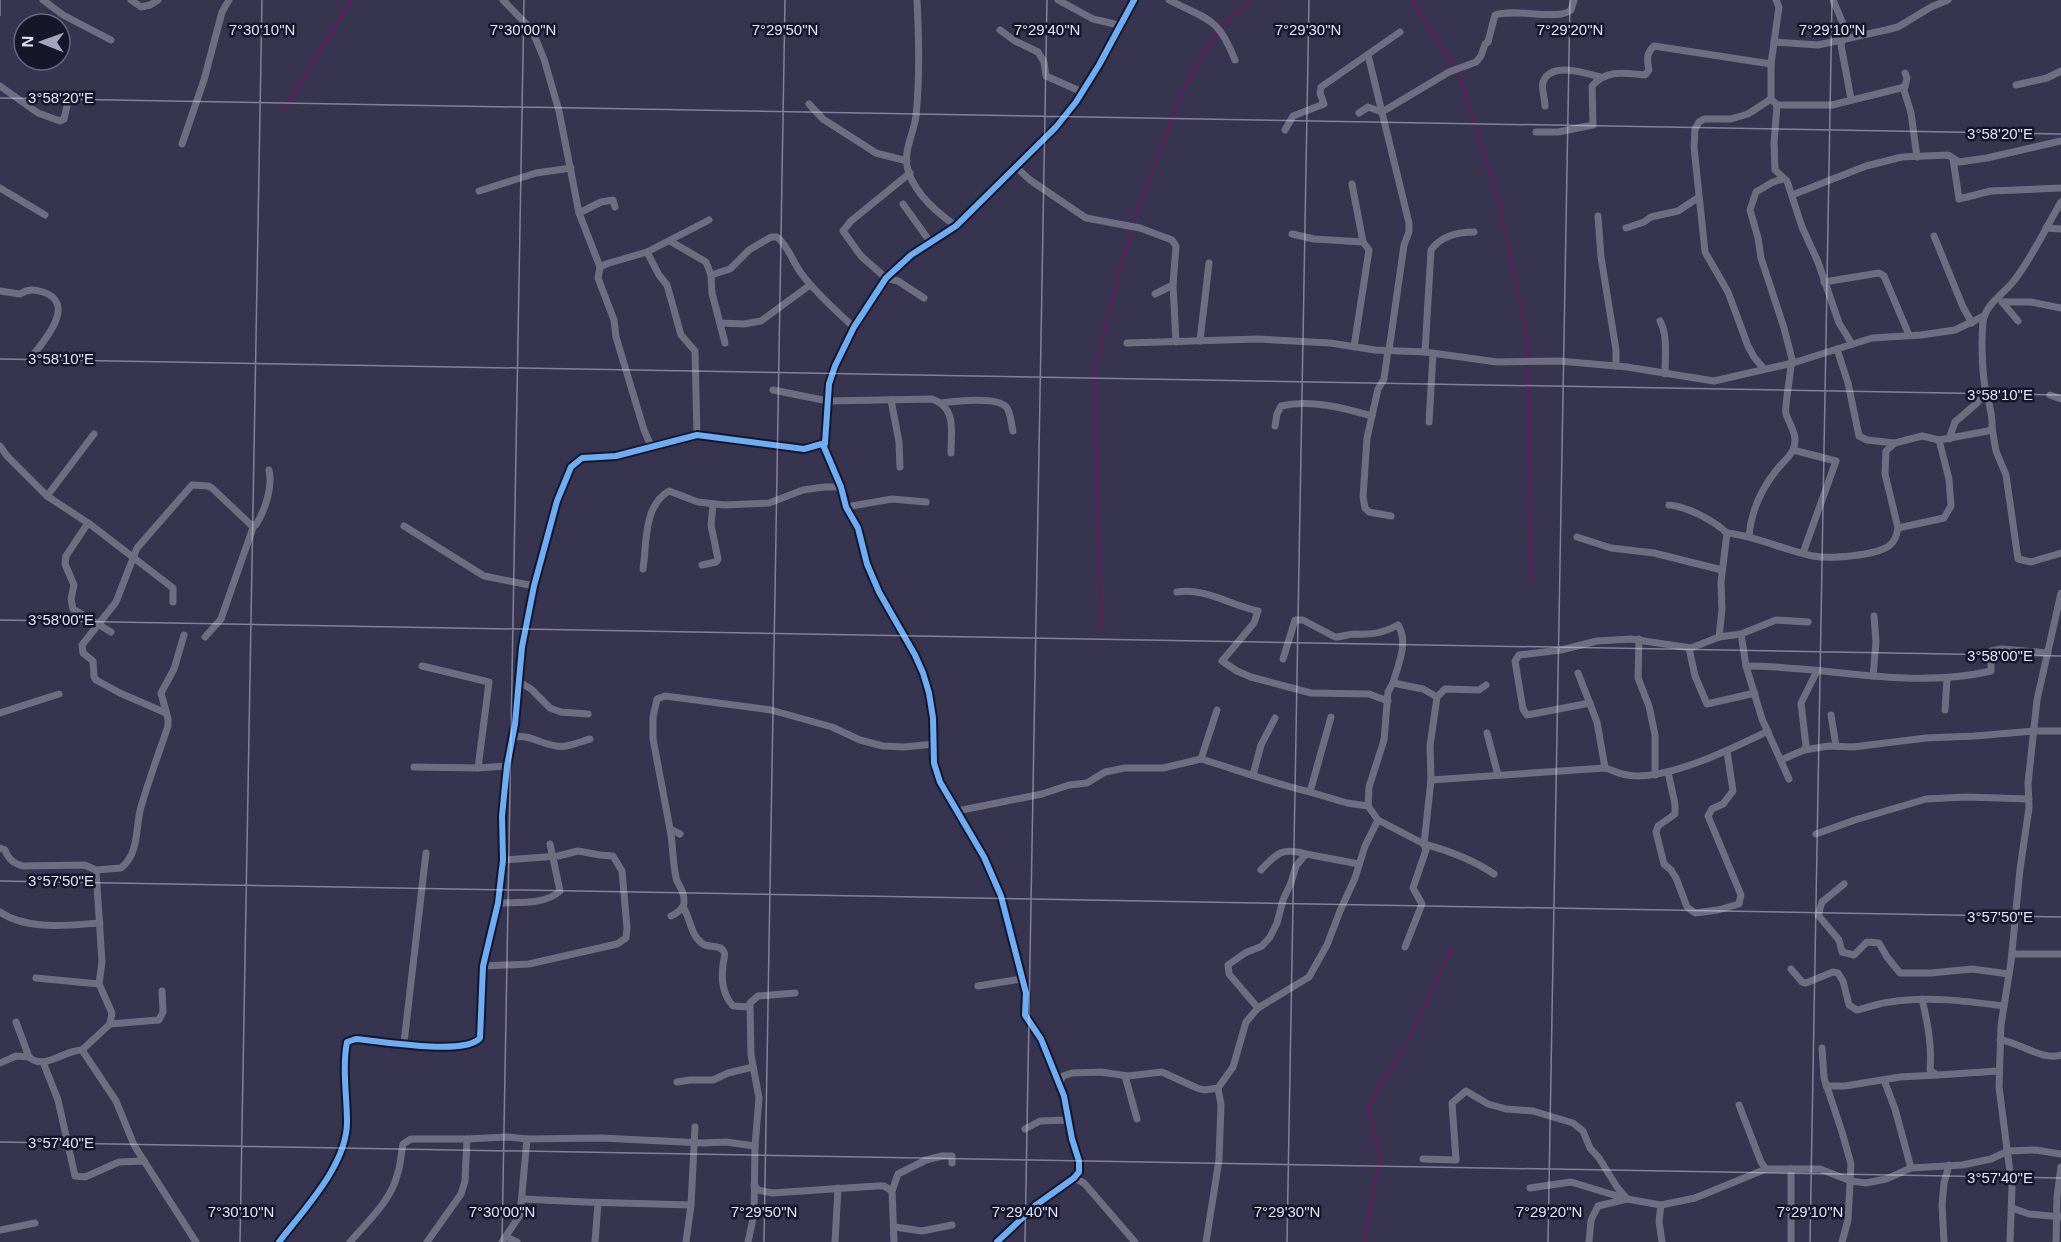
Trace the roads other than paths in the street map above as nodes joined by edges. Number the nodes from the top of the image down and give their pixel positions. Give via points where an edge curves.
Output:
1 (43, 0) edge
2 (131, 0) edge
3 (158, 0) edge
4 (504, 0) edge
5 (917, 0) edge
6 (1058, 0) edge
7 (1134, 0) edge
8 (1169, 0) edge
9 (1574, 0) edge
10 (1833, 0) edge
11 (1948, 0) edge
12 (1778, 1) edge
13 (224, 2) edge
14 (1119, 25) junction
15 (1000, 30) dead end
16 (1400, 32) dead end
17 (1846, 38) junction
18 (111, 40) dead end
19 (1774, 42) junction
20 (1368, 55) junction
21 (1235, 60) dead end
22 (1771, 64) junction
23 (2061, 71) edge
24 (1905, 73) dead end
25 (1600, 77) junction
26 (2016, 85) dead end
27 (0, 86) edge
28 (1903, 87) junction
29 (1082, 92) junction
30 (88, 98) dead end
31 (1771, 99) junction
32 (1851, 99) junction
33 (809, 104) dead end
34 (1777, 105) junction
35 (1545, 106) dead end
36 (1382, 112) junction
37 (1359, 113) dead end
38 (1285, 130) dead end
39 (1536, 132) dead end
40 (2061, 141) edge
41 (182, 144) dead end
42 (1917, 157) junction
43 (1953, 159) junction
44 (907, 161) junction
45 (1016, 167) junction
46 (571, 168) junction
47 (910, 173) junction
48 (1783, 179) junction
49 (1352, 184) dead end
50 (2061, 188) edge
51 (0, 189) edge
52 (479, 191) dead end
53 (1792, 195) junction
54 (1698, 200) junction
55 (2061, 202) edge
56 (903, 204) dead end
57 (615, 207) dead end
58 (579, 213) junction
59 (45, 214) dead end
60 (1598, 216) dead end
61 (709, 220) dead end
62 (956, 226) junction
63 (1626, 228) dead end
64 (2046, 228) junction
65 (2061, 230) edge
66 (1474, 232) dead end
67 (1292, 234) dead end
68 (1934, 236) dead end
69 (669, 241) junction
70 (1363, 242) junction
71 (931, 243) junction
72 (647, 252) junction
73 (1209, 263) dead end
74 (600, 267) junction
75 (711, 275) junction
76 (886, 278) junction
77 (1824, 282) junction
78 (810, 285) junction
79 (1173, 285) junction
80 (0, 291) edge
81 (1155, 294) dead end
82 (924, 298) dead end
83 (2000, 301) junction
84 (2061, 308) edge
85 (1979, 320) junction
86 (1660, 321) dead end
87 (2019, 321) dead end
88 (720, 323) junction
89 (854, 327) junction
90 (1909, 335) junction
91 (1200, 341) junction
92 (1176, 342) junction
93 (725, 343) dead end
94 (1127, 343) dead end
95 (1852, 344) junction
96 (1354, 347) junction
97 (1837, 349) junction
98 (1389, 350) junction
99 (1425, 352) junction
100 (1433, 354) junction
101 (33, 355) dead end
102 (1792, 363) junction
103 (1616, 366) junction
104 (1764, 369) junction
105 (1665, 374) junction
106 (773, 390) dead end
107 (1986, 392) junction
108 (2050, 395) dead end
109 (2061, 399) edge
110 (891, 400) junction
111 (828, 401) junction
112 (942, 403) junction
113 (1372, 416) junction
114 (1429, 423) dead end
115 (1275, 426) dead end
116 (1992, 428) junction
117 (1012, 431) dead end
118 (94, 434) dead end
119 (697, 435) junction
120 (1940, 440) junction
121 (1949, 440) junction
122 (1895, 442) junction
123 (825, 443) junction
124 (0, 446) edge
125 (651, 446) junction
126 (1793, 450) junction
127 (951, 453) dead end
128 (900, 467) dead end
129 (269, 470) dead end
130 (841, 487) junction
131 (46, 496) junction
132 (926, 502) dead end
133 (713, 505) junction
134 (1669, 505) dead end
135 (846, 507) junction
136 (1391, 516) dead end
137 (88, 523) junction
138 (254, 525) junction
139 (404, 526) dead end
140 (1898, 528) junction
141 (1727, 533) junction
142 (1749, 536) junction
143 (1577, 537) dead end
144 (1803, 553) junction
145 (2061, 553) edge
146 (134, 557) junction
147 (702, 565) dead end
148 (643, 569) dead end
149 (1722, 570) junction
150 (534, 586) junction
151 (1177, 592) dead end
152 (2061, 593) edge
153 (173, 602) dead end
154 (1874, 616) dead end
155 (1808, 622) dead end
156 (99, 624) junction
157 (111, 632) dead end
158 (184, 634) dead end
159 (1741, 634) junction
160 (205, 637) dead end
161 (1719, 637) junction
162 (1639, 639) junction
163 (1689, 648) junction
164 (2048, 653) junction
165 (1283, 659) dead end
166 (422, 666) dead end
167 (1746, 666) junction
168 (1818, 671) junction
169 (1578, 673) dead end
170 (1874, 676) junction
171 (1947, 679) junction
172 (518, 681) junction
173 (1393, 683) junction
174 (1486, 685) dead end
175 (1755, 693) junction
176 (59, 694) dead end
177 (1437, 697) junction
178 (1388, 701) junction
179 (1590, 703) junction
180 (1217, 710) dead end
181 (1945, 710) dead end
182 (0, 713) edge
183 (166, 713) junction
184 (588, 714) dead end
185 (1831, 715) dead end
186 (1331, 717) dead end
187 (1275, 718) dead end
188 (2035, 731) junction
189 (2061, 731) edge
190 (1768, 732) junction
191 (1487, 733) dead end
192 (514, 737) junction
193 (590, 739) dead end
194 (934, 744) junction
195 (1836, 746) junction
196 (1804, 750) junction
197 (1727, 751) junction
198 (1201, 759) junction
199 (1781, 760) junction
200 (507, 766) junction
201 (414, 767) dead end
202 (478, 768) junction
203 (1605, 768) junction
204 (1668, 772) junction
205 (1253, 775) junction
206 (1498, 775) junction
207 (1655, 775) junction
208 (1789, 779) dead end
209 (1431, 780) junction
210 (1310, 792) junction
211 (2029, 799) junction
212 (1368, 806) junction
213 (957, 811) junction
214 (1378, 820) junction
215 (670, 829) junction
216 (680, 834) dead end
217 (1816, 834) dead end
218 (550, 844) dead end
219 (1424, 844) junction
220 (0, 848) edge
221 (426, 853) dead end
222 (1306, 854) junction
223 (551, 856) junction
224 (503, 860) junction
225 (1359, 864) junction
226 (96, 870) junction
227 (1262, 870) dead end
228 (1494, 874) dead end
229 (1844, 884) dead end
230 (498, 903) junction
231 (683, 907) junction
232 (0, 912) edge
233 (671, 916) dead end
234 (100, 923) junction
235 (1405, 947) dead end
236 (2013, 954) junction
237 (2061, 954) edge
238 (483, 966) junction
239 (1791, 969) dead end
240 (2009, 974) junction
241 (36, 978) dead end
242 (1021, 979) junction
243 (99, 984) junction
244 (978, 986) dead end
245 (162, 991) dead end
246 (795, 993) dead end
247 (1922, 999) junction
248 (2004, 1006) junction
249 (749, 1007) junction
250 (1258, 1008) junction
251 (16, 1022) dead end
252 (110, 1024) junction
253 (2000, 1040) junction
254 (404, 1043) junction
255 (1822, 1048) dead end
256 (82, 1050) junction
257 (2061, 1055) edge
258 (29, 1057) junction
259 (43, 1062) junction
260 (0, 1063) edge
261 (753, 1067) junction
262 (1999, 1071) junction
263 (1937, 1075) junction
264 (1125, 1076) junction
265 (1884, 1080) junction
266 (676, 1082) dead end
267 (1059, 1083) junction
268 (1826, 1086) junction
269 (1218, 1088) junction
270 (1739, 1105) dead end
271 (1137, 1119) dead end
272 (1069, 1120) junction
273 (695, 1127) dead end
274 (1025, 1129) dead end
275 (467, 1139) junction
276 (527, 1139) junction
277 (693, 1142) junction
278 (755, 1146) junction
279 (2008, 1150) junction
280 (2061, 1154) edge
281 (1423, 1159) dead end
282 (144, 1161) junction
283 (952, 1163) dead end
284 (1949, 1165) junction
285 (2061, 1167) edge
286 (1911, 1168) junction
287 (1766, 1169) junction
288 (1791, 1169) junction
289 (1074, 1178) junction
290 (1851, 1181) junction
291 (756, 1188) junction
292 (838, 1188) junction
293 (1530, 1188) dead end
294 (892, 1191) junction
295 (523, 1199) junction
296 (1627, 1199) junction
297 (598, 1203) junction
298 (691, 1205) junction
299 (1661, 1205) junction
300 (2012, 1208) junction
301 (2058, 1216) edge
302 (35, 1223) dead end
303 (952, 1225) dead end
304 (895, 1227) junction
305 (0, 1230) edge
306 (504, 1239) edge
307 (196, 1242) edge
308 (279, 1242) edge
309 (350, 1242) edge
310 (427, 1242) edge
311 (518, 1242) edge
312 (595, 1242) edge
313 (686, 1242) edge
314 (748, 1242) edge
315 (835, 1242) edge
316 (894, 1242) edge
317 (997, 1242) edge
318 (1135, 1242) edge
319 (1206, 1242) edge
320 (1588, 1242) edge
321 (1662, 1242) edge
322 (1791, 1242) edge
323 (1842, 1242) edge
324 (1944, 1242) edge
325 (2010, 1242) edge
326 (2056, 1242) edge

1 - 18 street
2 - 3 street via 141,7
4 - 46 street via 532,30 544,58
5 - 44 street via 916,118
6 - 14 street via 1094,19
7 - 14 street
8 - 21 street via 1204,15 1222,32
9 - 36 street via 1571,10 1563,14 1495,15 1488,42 1476,62 1449,72
10 - 17 street
11 - 17 street via 1898,27
12 - 19 street
13 - 41 street
14 - 29 street
15 - 29 street via 1038,52 1046,76
16 - 20 street
17 - 19 street via 1818,45
17 - 32 street via 1841,45
19 - 22 street
20 - 36 street
20 - 38 street via 1321,87 1324,104 1293,116
22 - 25 street via 1654,46 1645,75 1619,72
22 - 31 street
23 - 26 street
24 - 28 street via 1907,84
25 - 35 street via 1560,70 1553,73 1542,85
25 - 39 street via 1592,86 1593,125
27 - 30 street via 38,112 60,121 69,98 78,94
28 - 32 street
28 - 42 street
29 - 45 street via 1056,128
31 - 34 street
31 - 54 street via 1748,114 1699,122 1694,147
32 - 34 street via 1832,105
33 - 44 street via 823,119 876,153
34 - 48 street via 1775,171
36 - 37 street via 1368,107
36 - 98 street via 1410,227 1404,244
40 - 43 street via 1987,158 1959,162
42 - 43 street via 1948,155
42 - 53 street via 1866,166
43 - 50 street via 1959,199 1991,191
44 - 47 street
45 - 62 street
45 - 79 street via 1086,218 1140,228 1172,240 1176,246
46 - 52 street via 536,173
46 - 58 street
47 - 62 street via 920,194
47 - 76 street via 843,230 861,256
48 - 53 street
48 - 102 street via 1756,192 1750,210
49 - 70 street
51 - 59 street
53 - 77 street
54 - 63 street via 1678,211
54 - 104 street via 1705,252 1728,292 1751,351
55 - 64 street
56 - 71 street
57 - 58 street via 613,200 601,202
58 - 74 street
60 - 103 street
61 - 69 street
62 - 71 street
64 - 65 street
64 - 83 street
66 - 99 street via 1452,234 1431,250
67 - 70 street
68 - 85 street via 1963,308
69 - 72 street
69 - 75 street via 706,262
70 - 96 street via 1369,250
71 - 76 street
72 - 74 street
72 - 119 street via 658,275 668,285 681,335 695,351
73 - 91 street
74 - 125 street via 598,278
75 - 78 street via 730,269 748,250 777,237 786,244
75 - 88 street
76 - 82 street
76 - 89 street
77 - 90 street via 1879,273 1884,276
77 - 95 street via 1839,323
78 - 88 street via 761,321
78 - 89 street
79 - 81 street
79 - 92 street
80 - 101 street via 20,294 33,289 51,295 56,302 56,323
83 - 84 street
83 - 85 street via 1986,309
83 - 87 street
85 - 90 street via 1955,330
85 - 107 street
86 - 105 street
88 - 93 street
89 - 111 street via 829,384
90 - 95 street via 1880,336
91 - 92 street
91 - 96 street via 1258,339
92 - 94 street
95 - 97 street
96 - 98 street
97 - 102 street
97 - 122 street via 1859,436
98 - 99 street
98 - 113 street
99 - 100 street
100 - 103 street via 1497,362 1559,361
100 - 114 street
102 - 104 street
102 - 126 street via 1785,411 1794,433
103 - 105 street
104 - 105 street via 1714,381
106 - 111 street
107 - 116 street
107 - 121 street via 1955,422
108 - 109 street
110 - 111 street
110 - 112 street via 932,399
110 - 128 street
111 - 123 street
112 - 117 street via 974,399 1004,404 1009,410
112 - 127 street via 949,410
113 - 115 street via 1300,402 1281,406
113 - 136 street via 1365,446 1364,503 1370,512
116 - 121 street
116 - 145 street via 2012,505 2018,559 2031,562
118 - 131 street
119 - 123 street via 804,449
119 - 125 street
120 - 121 street
120 - 122 street via 1922,436
120 - 140 street via 1951,506 1944,518
122 - 140 street via 1886,451 1885,474
123 - 130 street
124 - 131 street
125 - 150 street via 616,456 582,458 571,467 557,501
126 - 142 street via 1761,493 1750,520
126 - 144 street via 1836,460
129 - 138 street via 269,491 261,517
130 - 133 street via 803,490 764,503
130 - 135 street
131 - 137 street
132 - 135 street via 892,499
133 - 147 street via 711,525 718,559
133 - 148 street via 669,491 662,496 648,525
134 - 141 street via 1717,524
135 - 194 street via 858,528 879,592 922,673 929,693
137 - 146 street
137 - 156 street via 66,555 65,564 74,585 73,609
138 - 146 street via 212,488 192,485 144,538
138 - 160 street via 221,619
139 - 150 street via 484,576
140 - 144 street via 1891,545 1871,552 1821,557
141 - 142 street
141 - 149 street
142 - 144 street
143 - 149 street via 1611,548 1654,553
146 - 153 street via 172,588
146 - 156 street via 116,602
149 - 161 street
150 - 172 street
151 - 178 street via 1201,594 1258,611 1254,623 1222,661 1237,671 1311,693 1369,694
152 - 164 street
154 - 170 street
155 - 159 street via 1776,620
156 - 157 street
156 - 183 street via 82,645 83,653 93,660 96,680
158 - 183 street via 174,669 161,693
159 - 161 street
159 - 167 street
161 - 163 street
162 - 163 street
162 - 179 street via 1597,641 1519,655 1515,661 1527,715
162 - 207 street via 1638,678 1649,706
163 - 175 street via 1707,704
164 - 171 street via 1991,651 1990,671
164 - 188 street via 2037,700
165 - 173 street via 1295,620 1303,620 1335,637 1372,635 1398,625 1403,638
166 - 202 street via 489,681
167 - 168 street
167 - 175 street
168 - 170 street
168 - 196 street via 1801,703
169 - 179 street
170 - 171 street
171 - 181 street
172 - 184 street via 550,708
172 - 192 street
173 - 177 street via 1423,689
173 - 178 street
174 - 177 street via 1479,690 1445,689
175 - 190 street
176 - 182 street
177 - 209 street via 1430,746
178 - 212 street via 1384,740
179 - 203 street
180 - 198 street
183 - 226 street via 168,726 141,806 129,859 121,868
185 - 195 street
186 - 210 street
187 - 205 street via 1261,745
188 - 189 street
188 - 195 street
188 - 211 street
190 - 197 street
190 - 199 street
191 - 206 street
192 - 193 street via 521,735 556,746
192 - 200 street
194 - 213 street via 936,772
194 - 215 street via 883,746 771,710 664,696 657,699 653,739
195 - 196 street
196 - 199 street
197 - 204 street
197 - 204 street via 1732,791 1708,816 1741,896 1739,904 1695,913 1687,907 1676,878 1664,864 1656,832 1675,814
198 - 205 street
198 - 213 street via 1163,768 1105,772 1087,783
199 - 208 street
200 - 202 street
200 - 224 street
201 - 202 street
203 - 206 street
203 - 207 street via 1628,776
204 - 207 street
205 - 210 street
206 - 209 street
209 - 219 street
210 - 212 street
211 - 217 street via 1926,799
211 - 236 street
212 - 214 street
213 - 242 street via 1001,896
214 - 219 street
214 - 225 street
215 - 216 street
215 - 231 street
218 - 223 street
219 - 228 street via 1477,862
219 - 235 street via 1426,850 1413,888 1422,904
220 - 226 street via 22,866 85,865
221 - 254 street
222 - 225 street
222 - 227 street via 1291,849 1278,852
222 - 250 street via 1296,866 1270,937 1262,946 1228,965 1229,974
223 - 224 street
223 - 230 street via 561,891 555,897
223 - 238 street via 578,851 613,856 622,871 626,938 617,944 550,960
224 - 230 street
225 - 250 street via 1327,945 1310,976
226 - 234 street
229 - 240 street via 1822,902 1818,915 1839,940 1842,952 1854,955 1867,942 1879,942 1900,973 1972,969
230 - 238 street
231 - 233 street
231 - 249 street via 702,944 719,947 725,954 722,977 727,997 733,1006
232 - 234 street via 11,920 51,926
234 - 243 street
236 - 237 street
236 - 240 street
238 - 254 street via 481,1029 476,1043 436,1048
239 - 247 street via 1806,983 1833,972 1839,974 1853,1009
240 - 248 street
241 - 243 street
242 - 244 street
242 - 267 street via 1026,993 1025,1015 1041,1039
243 - 252 street via 112,1013
245 - 252 street via 163,1012 159,1020
246 - 249 street via 758,996
247 - 248 street
247 - 263 street via 1931,1049 1930,1070
248 - 253 street
249 - 261 street
250 - 269 street via 1246,1022 1233,1067
251 - 258 street
252 - 256 street
253 - 257 street via 2053,1057
253 - 262 street
254 - 308 street via 356,1039 347,1042 347,1124 341,1152 333,1169
255 - 268 street
256 - 259 street
256 - 282 street via 116,1101
258 - 259 street
258 - 260 street via 16,1056
259 - 282 street via 58,1100 75,1176 85,1177 119,1162
261 - 266 street via 713,1080
261 - 278 street via 759,1098
262 - 263 street
262 - 279 street
263 - 265 street
264 - 267 street via 1072,1073 1063,1076
264 - 269 street via 1162,1072 1204,1090
264 - 271 street
265 - 268 street
265 - 286 street
267 - 272 street
268 - 290 street via 1851,1164
269 - 319 street via 1219,1160
270 - 287 street
272 - 274 street via 1040,1121
272 - 289 street via 1079,1161 1079,1172
273 - 277 street
275 - 276 street
275 - 309 street via 406,1141 392,1188
275 - 310 street via 461,1194
276 - 277 street
276 - 295 street
277 - 278 street
277 - 298 street
278 - 291 street
279 - 280 street
279 - 284 street via 1991,1159
279 - 300 street
281 - 296 street via 1456,1160 1452,1103 1466,1091 1488,1104 1573,1123
282 - 307 street
283 - 294 street via 952,1156 942,1156 916,1164 898,1174
284 - 286 street
284 - 324 street via 1942,1205
285 - 301 street
286 - 290 street via 1886,1179
287 - 288 street
287 - 299 street via 1695,1198
288 - 290 street via 1820,1169
288 - 322 street
289 - 317 street via 1036,1204
289 - 318 street via 1084,1183
290 - 323 street
291 - 292 street via 794,1193
291 - 314 street
292 - 294 street via 884,1186
292 - 315 street
293 - 296 street via 1571,1182
294 - 304 street
295 - 297 street
295 - 306 street via 520,1215
296 - 299 street
296 - 320 street via 1598,1206
297 - 298 street
297 - 312 street
298 - 313 street
299 - 321 street
300 - 301 street
300 - 325 street
301 - 326 street
302 - 305 street
303 - 304 street via 922,1231
304 - 316 street
306 - 311 street

